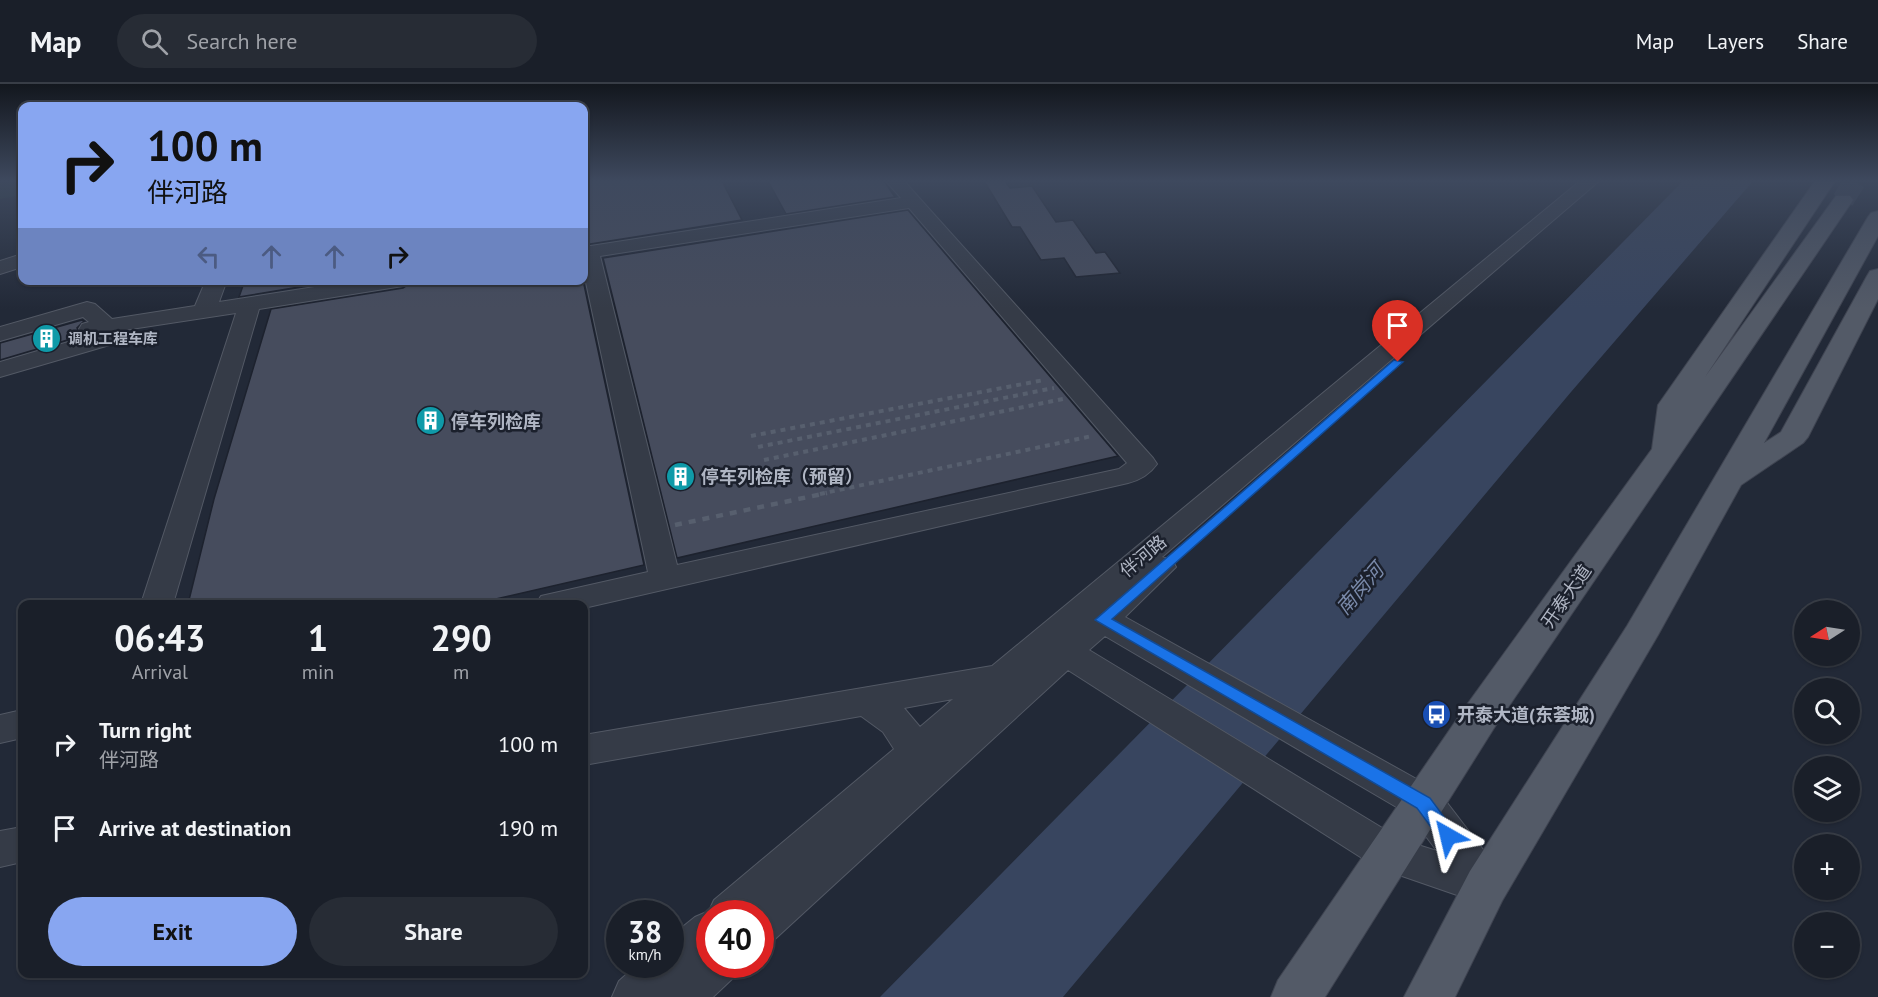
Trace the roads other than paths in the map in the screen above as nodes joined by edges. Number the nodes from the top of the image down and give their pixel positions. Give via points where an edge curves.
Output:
1 (772, 224) edge
2 (933, 224) edge
3 (1541, 224) edge
4 (1559, 224) edge
5 (1796, 224) edge
6 (1827, 224) tunnel mouth
7 (1874, 224) edge
8 (588, 252) edge
9 (588, 260) edge
10 (18, 261) edge
11 (0, 268) edge
12 (1878, 276) edge
13 (215, 285) edge
14 (371, 285) edge
15 (250, 304) junction
16 (204, 311) junction
17 (98, 328) junction
18 (0, 334) edge
19 (0, 370) edge
20 (1667, 453) junction
21 (1728, 480) junction
22 (665, 579) junction
23 (158, 600) edge
24 (570, 600) edge
25 (1102, 620) junction
26 (1065, 637) junction
27 (1002, 677) junction
28 (866, 702) junction
29 (18, 725) edge
30 (0, 729) edge
31 (588, 749) edge
32 (914, 753) junction
33 (1424, 803) junction
34 (18, 846) edge
35 (0, 849) edge
36 (1390, 854) junction
37 (1485, 886) junction
38 (745, 900) edge
39 (774, 912) edge
40 (696, 943) edge
41 (701, 978) edge
42 (635, 997) edge
43 (680, 997) edge
44 (1296, 997) edge
45 (1429, 997) edge

1 - 8 street
2 - 22 street via 1143,464 1128,474
3 - 26 street, 伴河路
4 - 25 street, 伴河路
5 - 20 main road via 1672,405
6 - 20 main road, 开泰大道
7 - 21 main road
9 - 22 street
10 - 11 street
12 - 21 main road via 1793,437
13 - 16 street
14 - 15 street
15 - 16 street
15 - 23 street
16 - 17 street
17 - 18 street via 87,309
17 - 19 street via 105,339
20 - 33 main road, 开泰大道 via 1480,717
21 - 37 main road via 1640,635
22 - 24 street
25 - 26 street
25 - 33 street
26 - 27 street, 伴河路
26 - 36 street via 1137,696
26 - 39 street, 伴河路
27 - 28 street
27 - 32 street, 伴河路
28 - 31 street
28 - 32 street via 903,727
29 - 30 street
32 - 38 street, 伴河路
33 - 36 main road, 开泰大道
33 - 37 street
34 - 35 street
36 - 37 street
36 - 44 main road, 开泰大道
37 - 45 main road
40 - 42 street
41 - 43 street

